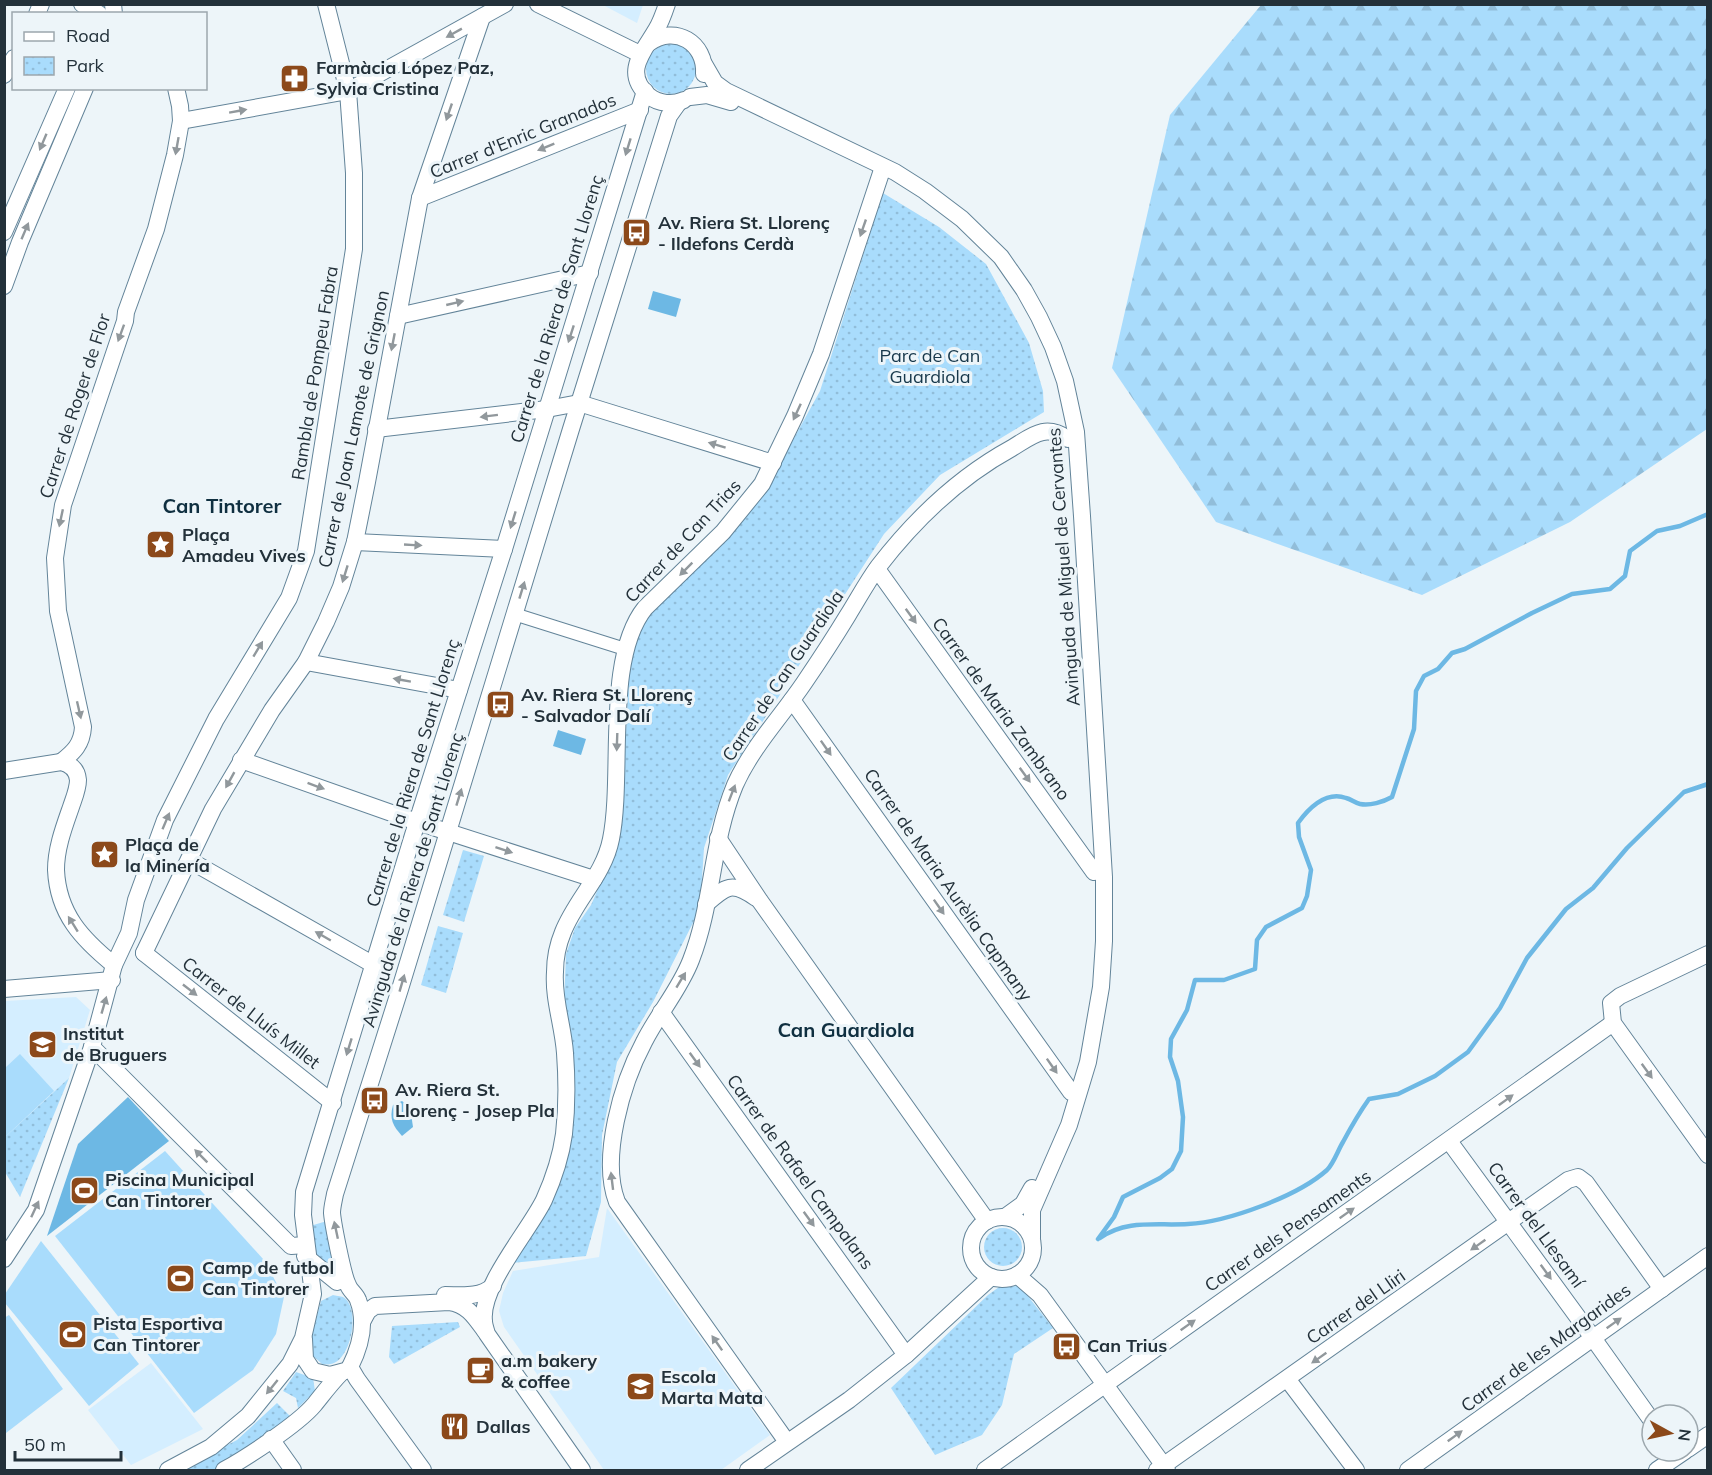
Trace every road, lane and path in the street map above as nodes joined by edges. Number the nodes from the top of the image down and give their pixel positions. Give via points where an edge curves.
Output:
1 (82, 4) edge
2 (326, 4) edge
3 (506, 4) edge
4 (538, 4) edge
5 (666, 7) edge
6 (96, 12) edge
7 (102, 12) edge
8 (114, 12) edge
9 (482, 17) junction
10 (677, 35) junction
11 (644, 48) junction
12 (12, 61) edge
13 (704, 64) junction
14 (4, 75) edge
15 (65, 90) edge
16 (85, 90) edge
17 (176, 90) edge
18 (645, 91) junction
19 (348, 92) junction
20 (684, 100) junction
21 (640, 110) junction
22 (181, 122) junction
23 (881, 173) junction
24 (420, 198) junction
25 (4, 232) edge
26 (590, 273) junction
27 (4, 286) edge
28 (398, 316) junction
29 (579, 403) junction
30 (547, 409) junction
31 (376, 429) junction
32 (1068, 439) junction
33 (772, 463) junction
34 (355, 542) junction
35 (504, 549) junction
36 (877, 569) junction
37 (514, 614) junction
38 (626, 649) junction
39 (306, 662) junction
40 (459, 690) junction
41 (792, 700) junction
42 (241, 760) junction
43 (61, 762) junction
44 (4, 771) edge
45 (417, 822) junction
46 (448, 832) junction
47 (718, 838) junction
48 (189, 860) junction
49 (1094, 872) junction
50 (594, 879) junction
51 (760, 901) junction
52 (706, 904) junction
53 (129, 933) junction
54 (147, 946) junction
55 (1707, 954) edge
56 (374, 965) junction
57 (115, 967) junction
58 (4, 989) edge
59 (661, 1012) junction
60 (1613, 1023) junction
61 (92, 1047) junction
62 (1071, 1092) junction
63 (333, 1103) junction
64 (1449, 1141) junction
65 (1707, 1155) edge
66 (1005, 1217) junction
67 (987, 1221) junction
68 (1510, 1222) junction
69 (1032, 1238) junction
70 (302, 1250) junction
71 (1707, 1256) edge
72 (4, 1259) edge
73 (1017, 1275) junction
74 (992, 1277) junction
75 (492, 1286) junction
76 (346, 1287) junction
77 (1662, 1289) junction
78 (313, 1294) junction
79 (362, 1322) junction
80 (487, 1334) junction
81 (303, 1338) junction
82 (1593, 1338) junction
83 (906, 1355) junction
84 (346, 1370) junction
85 (1288, 1380) junction
86 (1106, 1383) junction
87 (1640, 1405) edge
88 (271, 1439) junction
89 (788, 1442) junction
90 (1163, 1469) edge
91 (168, 1470) edge
92 (224, 1470) edge
93 (293, 1470) edge
94 (423, 1470) edge
95 (582, 1470) edge
96 (748, 1470) edge
97 (985, 1470) edge
98 (1356, 1470) edge
99 (1408, 1470) edge

1 - 6 street
2 - 19 street, Rambla de Pompeu Fabra
3 - 9 street
4 - 11 street
5 - 10 street via 668,24
5 - 11 street
7 - 8 street via 113,4
9 -> 19 street
9 -> 24 street, Carrer de Joan Lamote de Grignon
10 - 11 street via 661,36
10 - 13 street via 694,44
11 - 18 street, Carrer de la Riera de Sant Llorenç via 637,73
12 - 14 street
13 - 20 street via 702,83
13 - 69 street, Avinguda de Miguel de Cervantes via 715,83 726,91 895,172 976,231 1028,297 1065,381 1076,432 1104,877 1104,941 1101,987 1085,1070 1069,1125 1032,1210
15 -> 25 street
27 -> 16 street
17 - 22 street, Carrer de Roger de Flor
18 - 20 street via 659,101
18 - 21 street, Carrer de la Riera de Sant Llorenç
22 -> 19 street
53 -> 19 street, Rambla de Pompeu Fabra via 136,900 165,820 216,719 290,598 306,551 354,249
20 - 23 street, Avinguda de Miguel de Cervantes via 707,95 723,98
20 - 29 street, Avinguda de la Riera de Sant Llorenç via 669,116
21 -> 24 street, Carrer d'Enric Granados
21 -> 26 street, Carrer de la Riera de Sant Llorenç
22 -> 43 street, Carrer de Roger de Flor via 156,229 78,456 59,526 55,558 58,611 83,727 82,741
23 - 32 street, Avinguda de Miguel de Cervantes via 938,209 989,256 1004,276 1047,354 1062,402
23 -> 33 street, Carrer de Can Trias via 822,354
24 - 28 street, Carrer de Joan Lamote de Grignon
28 -> 26 street
26 -> 30 street, Carrer de la Riera de Sant Llorenç
28 -> 31 street, Carrer de Joan Lamote de Grignon
29 - 30 street
33 -> 29 street
37 -> 29 street, Avinguda de la Riera de Sant Llorenç
30 -> 31 street
30 -> 35 street, Carrer de la Riera de Sant Llorenç
31 - 34 street, Carrer de Joan Lamote de Grignon
32 - 36 street, Carrer de Can Guardiola via 1055,432 1041,432 976,470 914,524
32 - 49 street, Avinguda de Miguel de Cervantes
33 -> 38 street, Carrer de Can Trias via 762,484 723,532 638,617
34 -> 35 street
34 -> 39 street, Carrer de Joan Lamote de Grignon via 341,587
35 - 40 street, Carrer de la Riera de Sant Llorenç
36 - 41 street, Carrer de Can Guardiola
36 -> 49 street, Carrer de Maria Zambrano
37 - 38 street
46 -> 37 street, Avinguda de la Riera de Sant Llorenç
38 -> 50 street, Carrer de Can Trias via 611,838
40 -> 39 street
39 - 42 street, Carrer de Joan Lamote de Grignon
40 - 45 street, Carrer de la Riera de Sant Llorenç
47 -> 41 street, Carrer de Can Guardiola via 736,784 751,755
41 -> 62 street, Carrer de Maria Aurèlia Capmany
42 -> 45 street
42 -> 48 street, Carrer de Joan Lamote de Grignon
43 - 44 street
57 -> 43 street via 78,932 60,892 58,848 78,782 77,773
45 - 46 street
45 - 56 street, Carrer de la Riera de Sant Llorenç
46 -> 50 street
76 -> 46 street, Avinguda de la Riera de Sant Llorenç via 332,1212 335,1194
47 - 51 street
47 - 52 street, Carrer de Can Guardiola
48 - 54 street, Carrer de Joan Lamote de Grignon
56 -> 48 street
49 - 62 street, Avinguda de Miguel de Cervantes via 1095,970 1086,1035
50 - 75 street, Carrer de Can Trias via 563,932 554,972 565,1052 567,1106 563,1137 544,1199
51 - 52 street via 744,890 724,888
51 - 67 street
59 -> 52 street, Carrer de Can Guardiola via 686,972
53 - 54 street
53 - 57 street, Rambla de Pompeu Fabra
54 - 57 street
54 -> 63 street, Carrer de Lluís Millet
55 - 60 street via 1620,996 1611,1003
56 -> 63 street, Carrer de la Riera de Sant Llorenç
57 - 58 street
61 -> 57 street, Rambla de Pompeu Fabra
59 -> 83 street, Carrer de Rafael Campalans
89 -> 59 street, Carrer de Can Guardiola via 613,1192 611,1151 626,1086
64 -> 60 street, Carrer dels Pensaments
60 -> 65 street
70 -> 61 street
72 -> 61 street, Rambla de Pompeu Fabra via 36,1210
62 - 66 street, Avinguda de Miguel de Cervantes via 1029,1196
63 - 70 street, Carrer de la Riera de Sant Llorenç via 304,1192
64 - 68 street, Carrer del Llesamí
86 -> 64 street, Carrer dels Pensaments
66 - 67 street
66 - 69 street via 1019,1221
67 - 74 street via 978,1229 972,1246 976,1265
68 - 77 street, Carrer del Lliri via 1568,1180 1578,1177
68 -> 82 street, Carrer del Llesamí
68 -> 85 street, Carrer del Lliri
69 - 73 street via 1032,1258
70 - 76 street
70 - 78 street, Carrer de la Riera de Sant Llorenç
71 - 77 street, Carrer de les Margarides
73 - 74 street via 1008,1279
73 - 86 street via 1040,1295
74 - 83 street
75 - 76 street via 483,1293 465,1296 373,1298
75 - 80 street, Carrer de Can Trias via 483,1320
76 - 78 street via 324,1286
76 - 79 street, Avinguda de la Riera de Sant Llorenç via 359,1301
82 -> 77 street, Carrer de les Margarides
78 - 81 street, Carrer de la Riera de Sant Llorenç
79 - 80 street via 375,1306 449,1302 466,1308
79 - 84 street, Avinguda de la Riera de Sant Llorenç via 360,1342
80 - 95 street
81 - 84 street via 305,1359 313,1371 330,1375
81 -> 91 street, Carrer de la Riera de Sant Llorenç via 290,1364 248,1416 211,1447
82 - 87 street, Carrer del Llesamí
99 -> 82 street, Carrer de les Margarides
83 - 89 street
84 - 88 street, Avinguda de la Riera de Sant Llorenç via 313,1406
84 - 94 street via 357,1379
85 - 90 street, Carrer del Lliri
85 - 98 street
86 - 90 street
86 - 97 street, Carrer dels Pensaments
88 - 92 street, Avinguda de la Riera de Sant Llorenç
88 - 93 street
89 - 96 street

